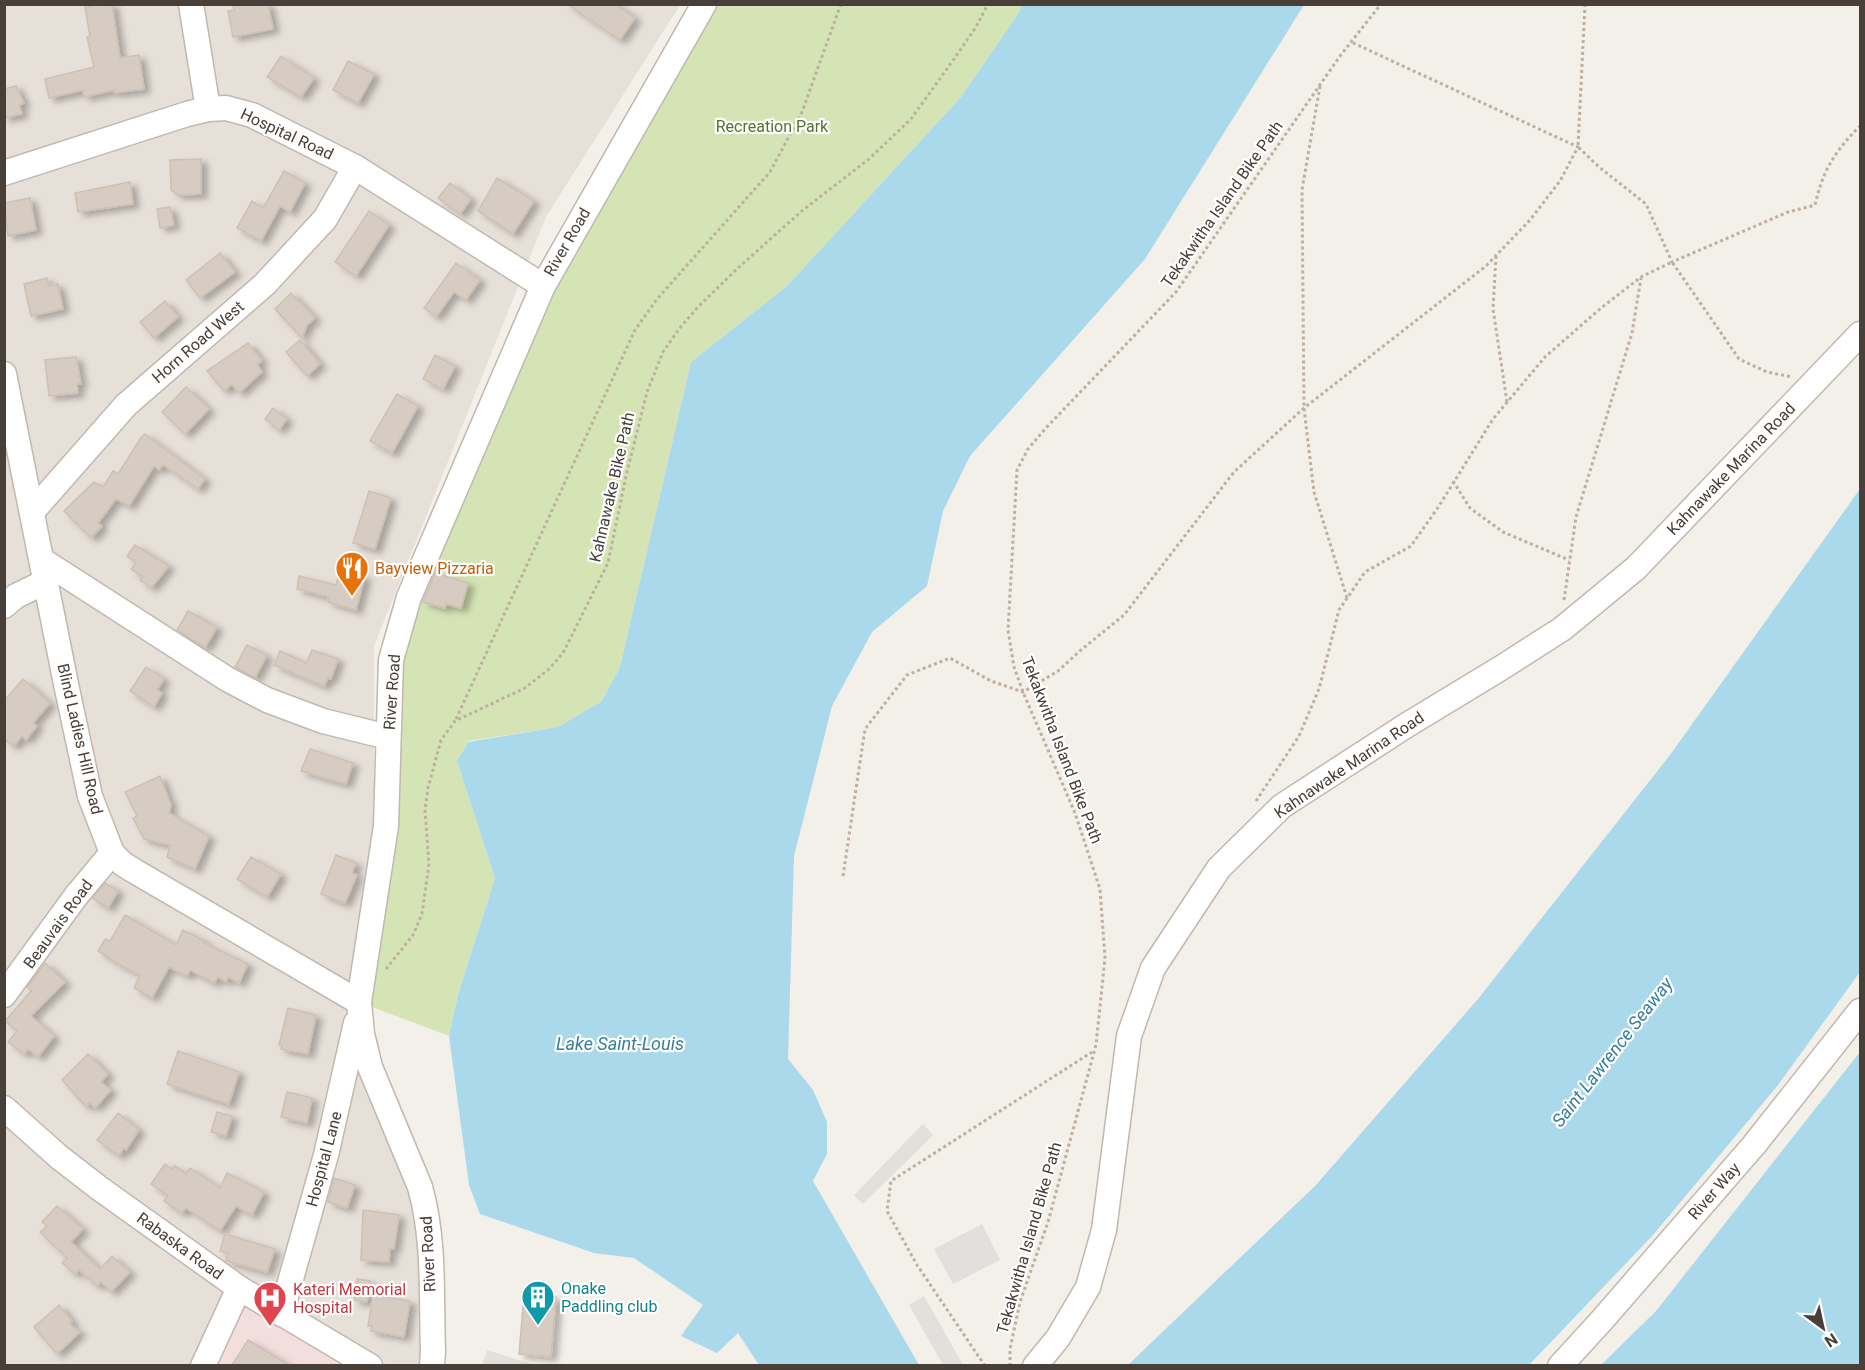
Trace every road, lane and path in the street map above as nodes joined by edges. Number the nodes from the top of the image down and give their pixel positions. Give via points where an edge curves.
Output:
1 (191, 4) edge
2 (704, 4) edge
3 (841, 4) edge
4 (988, 4) edge
5 (1381, 4) edge
6 (1585, 4) edge
7 (1351, 42) junction
8 (1321, 85) junction
9 (208, 109) junction
10 (1860, 126) edge
11 (1578, 147) junction
12 (356, 167) junction
13 (4, 173) edge
14 (1497, 255) junction
15 (1672, 262) junction
16 (1641, 277) junction
17 (543, 286) junction
18 (1860, 334) edge
19 (4, 374) edge
20 (1815, 381) junction
21 (1507, 402) junction
22 (1304, 408) junction
23 (1453, 481) junction
24 (32, 512) junction
25 (1569, 560) junction
26 (45, 571) junction
27 (1347, 598) junction
28 (4, 606) edge
29 (1562, 629) junction
30 (1023, 692) junction
31 (455, 720) junction
32 (388, 737) junction
33 (1251, 809) dead end
34 (111, 852) junction
35 (843, 876) dead end
36 (384, 972) dead end
37 (4, 995) edge
38 (359, 1002) junction
39 (1860, 1011) edge
40 (1094, 1052) junction
41 (4, 1108) edge
42 (239, 1288) junction
43 (281, 1314) junction
44 (202, 1365) edge
45 (370, 1365) edge
46 (432, 1365) edge
47 (985, 1365) edge
48 (1010, 1365) edge
49 (1035, 1365) edge
50 (1560, 1365) edge

1 - 9 street
2 - 17 street, River Road
3 - 31 path via 802,112 770,172 657,299 635,330
4 - 31 path, Kahnawake Bike Path via 911,119 747,260 698,307 671,340 647,392 608,563 563,653 525,688
5 - 7 path, Tekakwitha Island Bike Path
6 - 11 path
7 - 8 path, Tekakwitha Island Bike Path
7 - 11 path
8 - 22 path via 1302,190
8 - 30 path, Tekakwitha Island Bike Path via 1176,292 1045,429 1017,470 1008,630
9 - 12 street, Hospital Road via 226,108 252,115
9 - 13 street, Hospital Road
10 - 15 path via 1840,146 1821,181 1815,205 1768,220
11 - 14 path via 1554,189
11 - 15 path via 1646,204
12 - 17 street, Hospital Road
12 - 24 street, Horn Road West via 325,219 265,284 126,405
14 - 21 path via 1493,309
14 - 22 path
15 - 16 path
15 - 20 path via 1739,359 1767,372
16 - 21 path via 1545,357
16 - 25 path via 1632,333 1576,517
17 - 32 street, River Road via 409,597 391,660
18 - 20 street, Kahnawake Marina Road
19 - 24 street, Blind Ladies Hill Road
20 - 29 street, Kahnawake Marina Road via 1636,568
21 - 23 path
22 - 27 path via 1314,492
22 - 30 path via 1234,472 1124,615 1058,671
23 - 25 path via 1470,508 1503,532
23 - 27 path via 1411,546 1365,572
24 - 26 street, Blind Ladies Hill Road
25 - 29 path
26 - 28 street
26 - 32 street via 267,700 323,721
26 - 34 street, Blind Ladies Hill Road via 90,796
27 - 33 path via 1339,610 1319,689 1299,736
29 - 49 street, Kahnawake Marina Road via 1282,806 1219,868 1153,968 1129,1036 1104,1230 1088,1287 1058,1338
30 - 35 path via 991,681 950,658 907,675 865,729
30 - 40 path, Tekakwitha Island Bike Path via 1075,813 1100,889 1105,958
31 - 36 path via 441,740 428,788 425,810 429,864 422,914 413,935
32 - 38 street, River Road via 386,826
34 - 37 street, Beauvais Road
34 - 38 street via 136,872
38 - 43 street, Hospital Lane via 326,1155
38 - 46 street, River Road via 370,1068 425,1206 431,1251
39 - 50 street, River Way via 1754,1145
40 - 47 path via 891,1181 887,1210 917,1265
40 - 48 path, Tekakwitha Island Bike Path via 1048,1222 1020,1302
41 - 42 street, Rabaska Road via 99,1188
42 - 43 street, Rabaska Road
42 - 44 street
43 - 45 street, Rabaska Road

